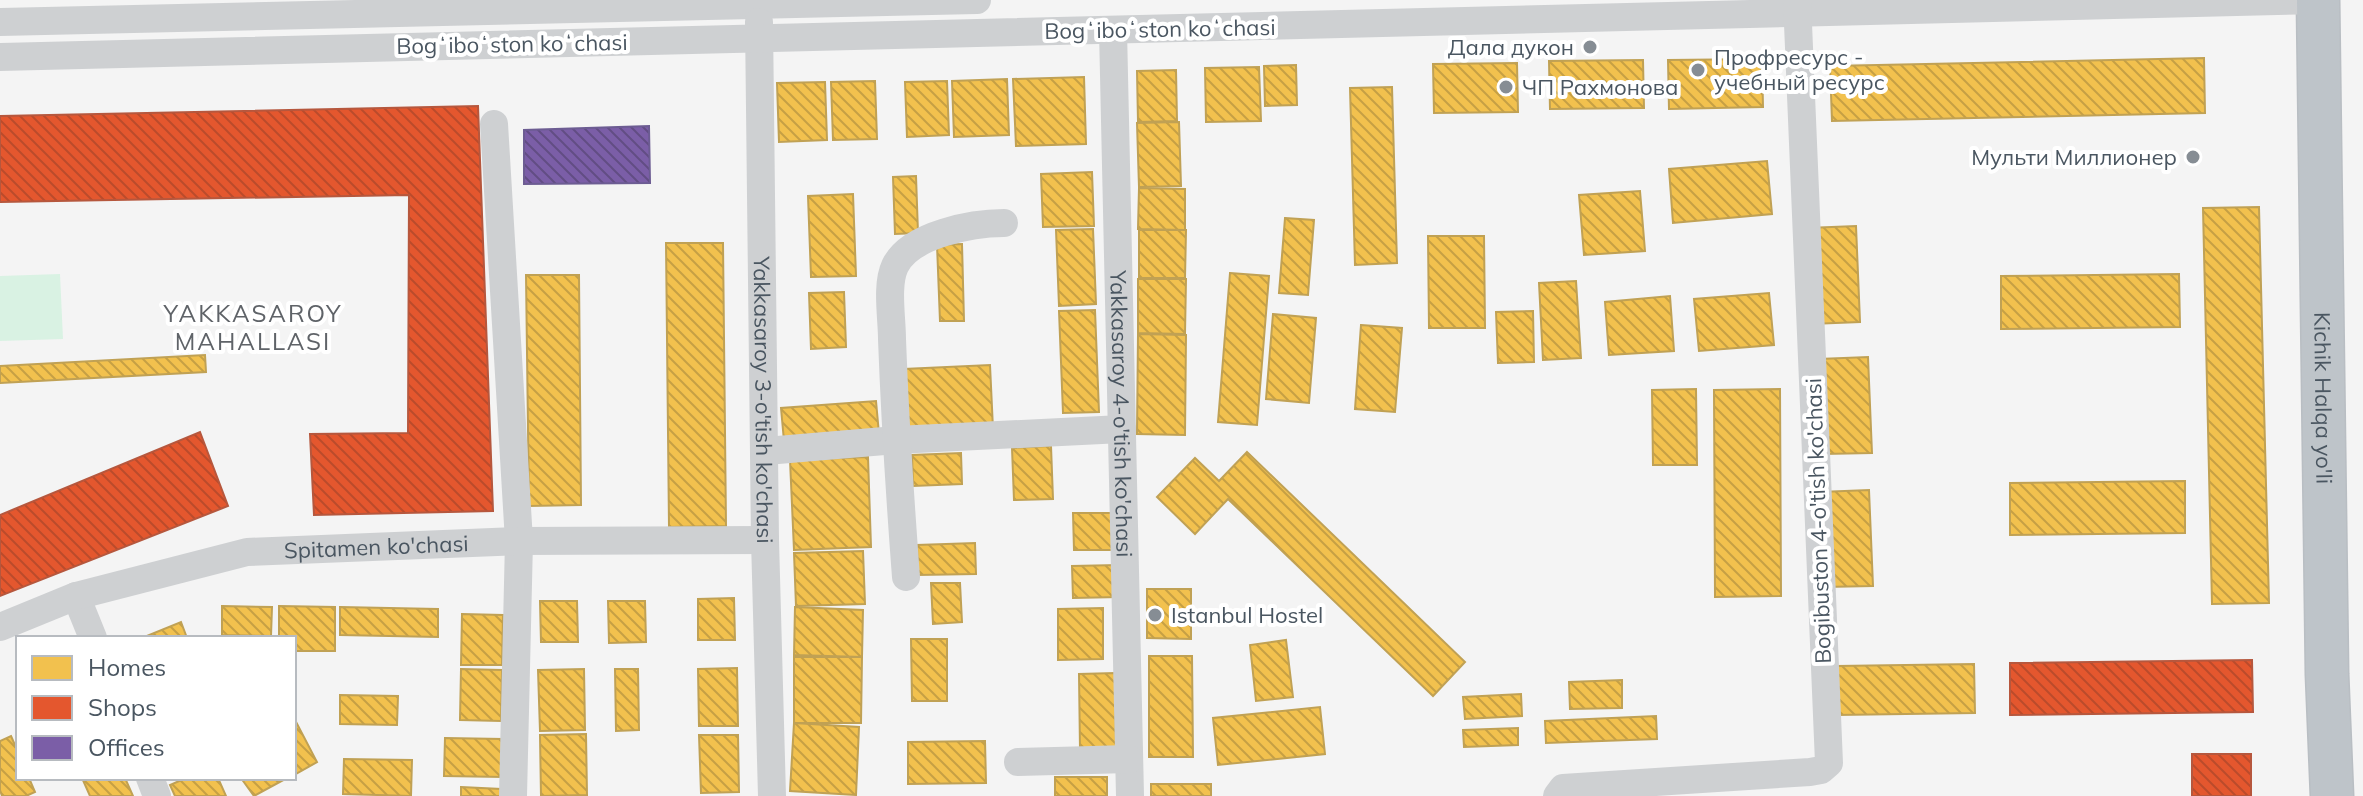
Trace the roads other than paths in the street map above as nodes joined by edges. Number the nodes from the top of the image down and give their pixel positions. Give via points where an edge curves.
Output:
1 (977, 0) edge
2 (2319, 0) edge
3 (759, 5) junction
4 (1798, 7) edge
5 (0, 22) edge
6 (1113, 30) junction
7 (759, 38) junction
8 (0, 57) edge
9 (494, 124) dead end
10 (1004, 223) dead end
11 (1122, 429) junction
12 (896, 440) junction
13 (766, 451) junction
14 (765, 540) junction
15 (519, 541) junction
16 (906, 577) dead end
17 (76, 596) junction
18 (0, 627) edge
19 (92, 636) edge
20 (1129, 759) junction
21 (1018, 762) dead end
22 (513, 796) edge
23 (772, 796) edge
24 (1130, 796) edge
25 (1557, 796) edge
26 (2332, 796) edge

1 - 3 street, Bogʻiboʻston koʻchasi
2 - 4 street, Bogʻiboʻston koʻchasi
2 - 26 highway, Kichik Halqa yo'li
3 - 5 street, Bogʻiboʻston koʻchasi
3 - 7 street, Yakkasaroy 3-o'tish ko'chasi
4 - 6 street, Bogʻiboʻston koʻchasi
4 - 25 street, Bogibuston 4-o'tish ko'chasi via 1829,763 1810,772 1563,788
6 - 7 street, Bogʻiboʻston koʻchasi
6 - 11 street, Yakkasaroy 4-o'tish ko'chasi
7 - 8 street, Bogʻiboʻston koʻchasi
7 - 13 street, Yakkasaroy 3-o'tish ko'chasi
9 - 15 street
10 - 12 street via 958,227 913,246 895,266 891,300
11 - 12 street
11 - 20 street, Yakkasaroy 4-o'tish ko'chasi
12 - 13 street
12 - 16 street
13 - 14 street, Yakkasaroy 3-o'tish ko'chasi
14 - 15 street, Spitamen ko'chasi
14 - 23 street, Yakkasaroy 3-o'tish ko'chasi
15 - 17 street, Spitamen ko'chasi via 247,552
15 - 22 street
17 - 18 street, Spitamen ko'chasi
17 - 19 street
20 - 21 street
20 - 24 street, Yakkasaroy 4-o'tish ko'chasi

